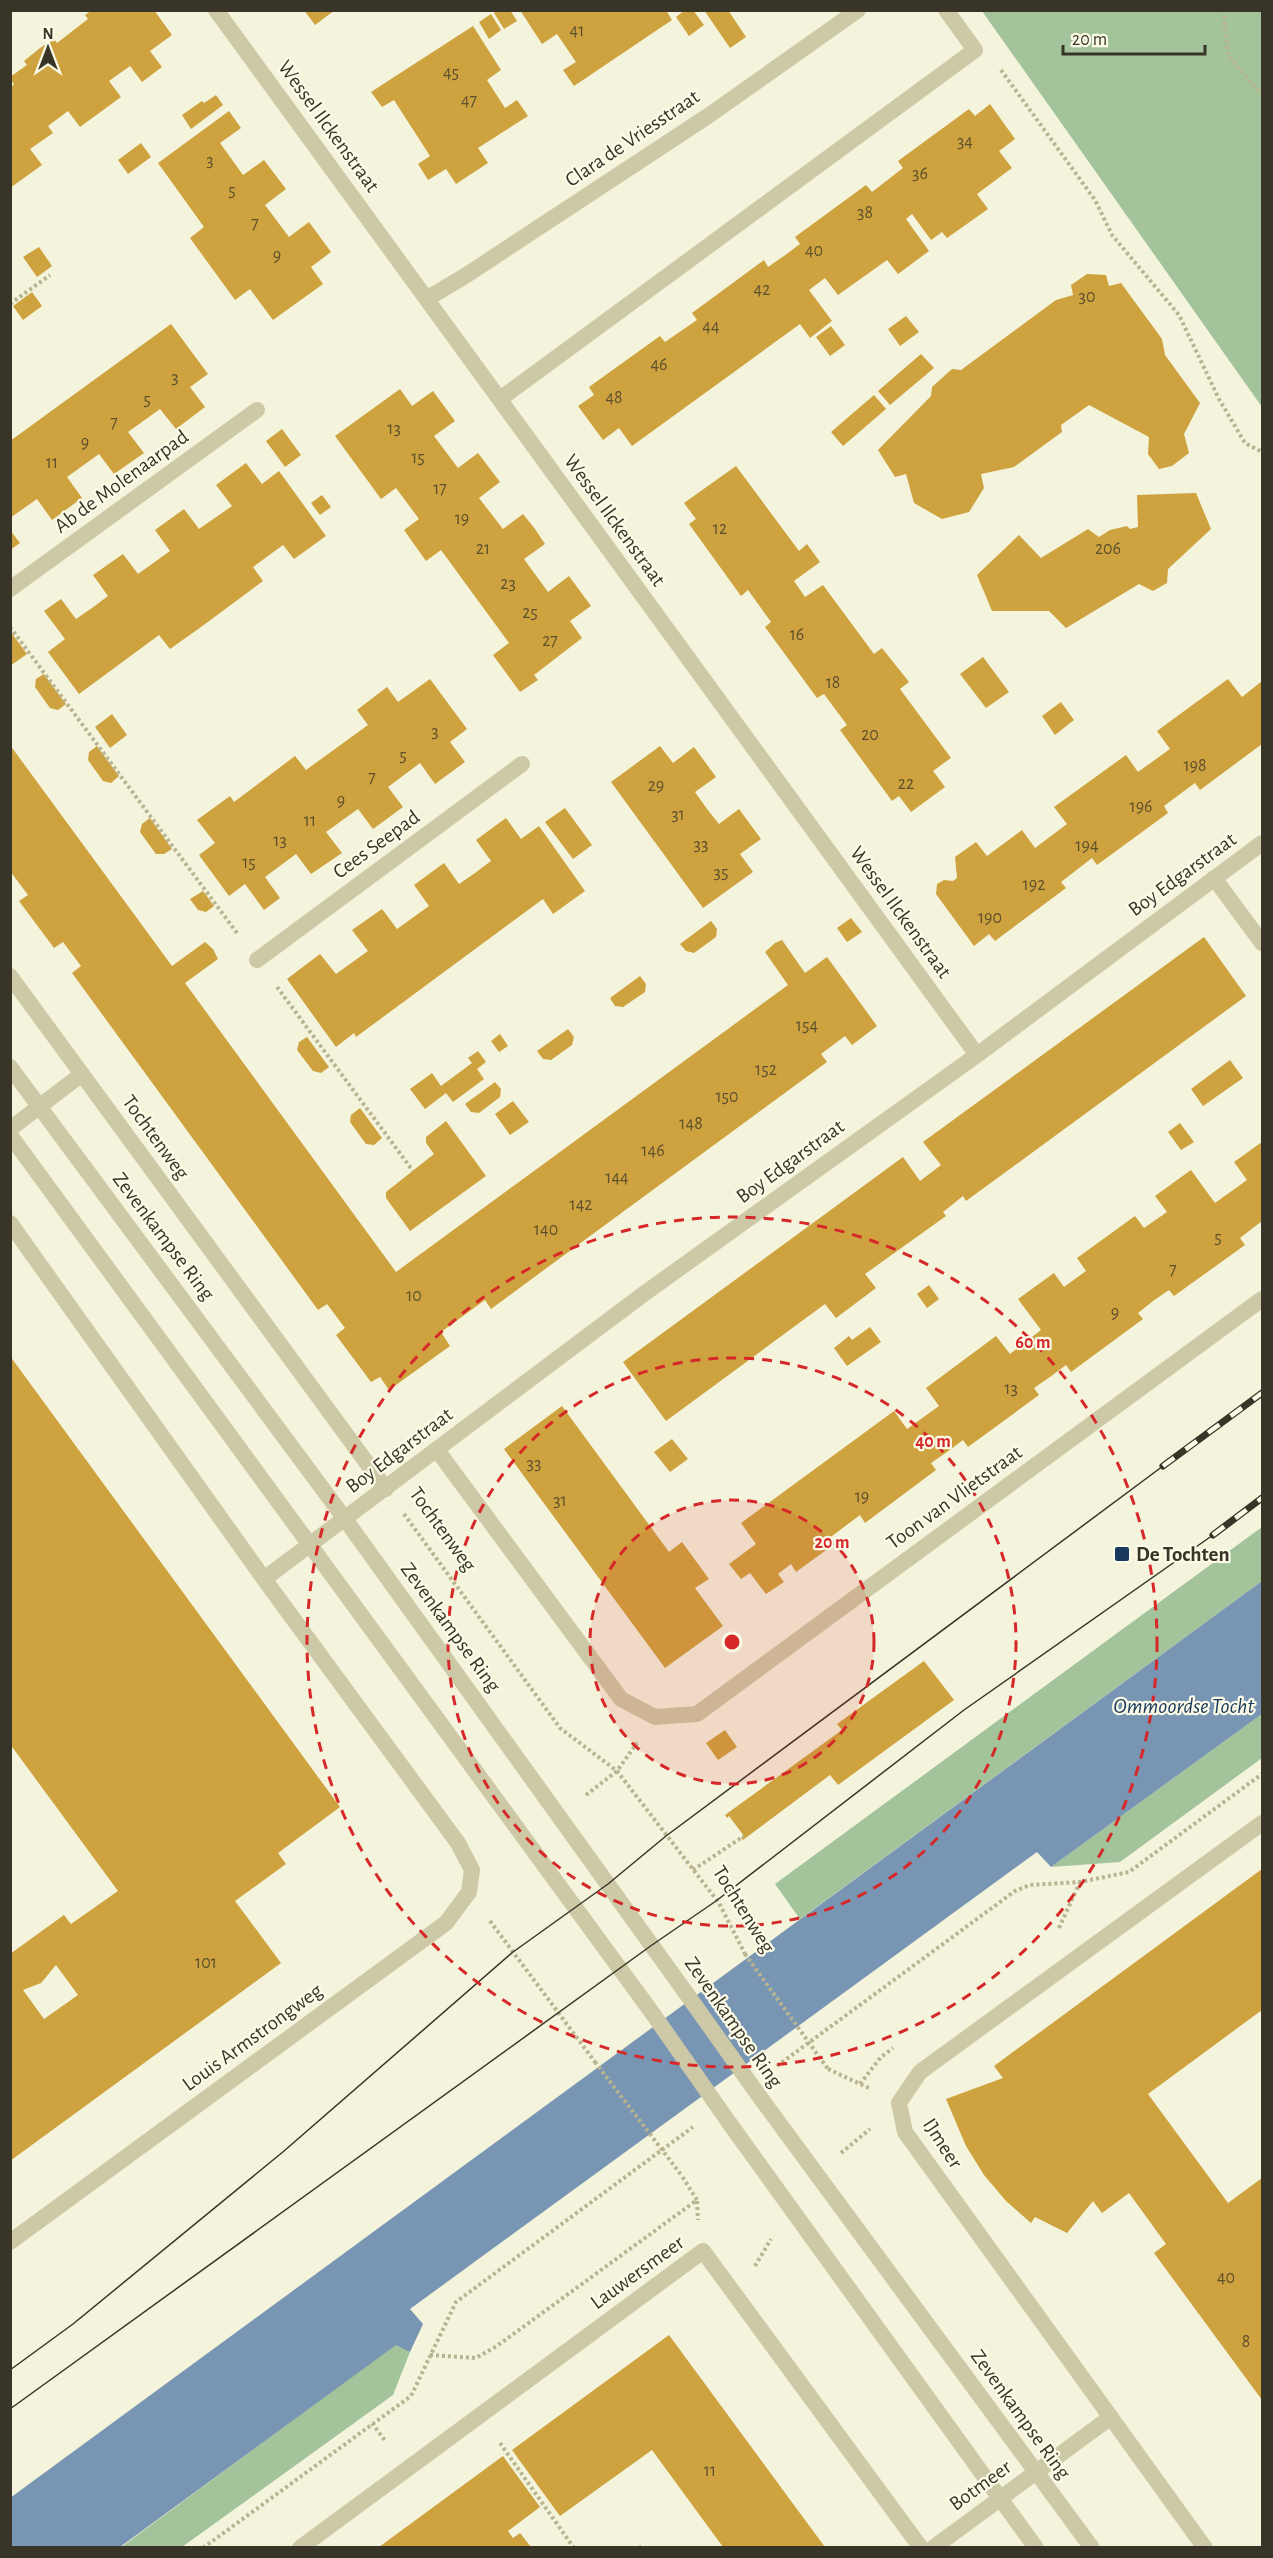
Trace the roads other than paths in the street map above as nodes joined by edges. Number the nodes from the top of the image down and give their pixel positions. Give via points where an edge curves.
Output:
1 (216, 10) edge
2 (858, 10) edge
3 (946, 10) edge
4 (428, 298) junction
5 (500, 399) junction
6 (257, 410) dead end
7 (10, 589) edge
8 (522, 764) dead end
9 (1263, 843) edge
10 (1214, 878) junction
11 (1263, 943) edge
12 (257, 960) road end
13 (10, 976) edge
14 (978, 1055) junction
15 (10, 1066) edge
16 (82, 1074) junction
17 (40, 1107) junction
18 (10, 1129) edge
19 (10, 1135) edge
20 (10, 1223) edge
21 (1263, 1299) edge
22 (437, 1450) junction
23 (386, 1489) junction
24 (345, 1519) junction
25 (310, 1545) junction
26 (264, 1578) junction
27 (1263, 1823) edge
28 (10, 2242) edge
29 (1111, 2417) junction
30 (1036, 2472) junction
31 (1000, 2498) junction
32 (300, 2547) edge
33 (921, 2547) edge
34 (933, 2547) edge
35 (1036, 2547) edge
36 (1092, 2547) edge
37 (1205, 2547) edge

1 - 4 street, Wessel Ilckenstraat
2 - 4 street, Clara de Vriesstraat via 708,116
3 - 5 street via 975,50
4 - 5 street, Wessel Ilckenstraat
5 - 14 street, Wessel Ilckenstraat
6 - 7 street, Ab de Molenaarpad
8 - 12 street, Cees Seepad
9 - 10 street, Boy Edgarstraat
10 - 11 street
10 - 14 street, Boy Edgarstraat
13 - 16 street, Tochtenweg
14 - 22 street, Boy Edgarstraat via 645,1293
15 - 17 street, Zevenkampse Ring
16 - 17 street
16 - 23 street, Tochtenweg
17 - 18 street
17 - 24 street, Zevenkampse Ring
19 - 25 street
20 - 26 street
21 - 22 street, Toon van Vlietstraat via 697,1714 656,1717 621,1699
22 - 23 street, Boy Edgarstraat
23 - 24 street, Boy Edgarstraat
24 - 25 street
24 - 30 street, Zevenkampse Ring, bridge via 762,2100
25 - 26 street
25 - 31 street, bridge
26 - 28 street, Louis Armstrongweg via 458,1843 472,1870 469,1892 446,1923
27 - 29 street, IJmeer via 920,2072 899,2103 905,2132
29 - 30 street, Botmeer
29 - 37 street, IJmeer
30 - 31 street, Botmeer
30 - 36 street, Zevenkampse Ring
31 - 34 street, Botmeer
31 - 35 street
32 - 33 street, Lauwersmeer via 703,2251

